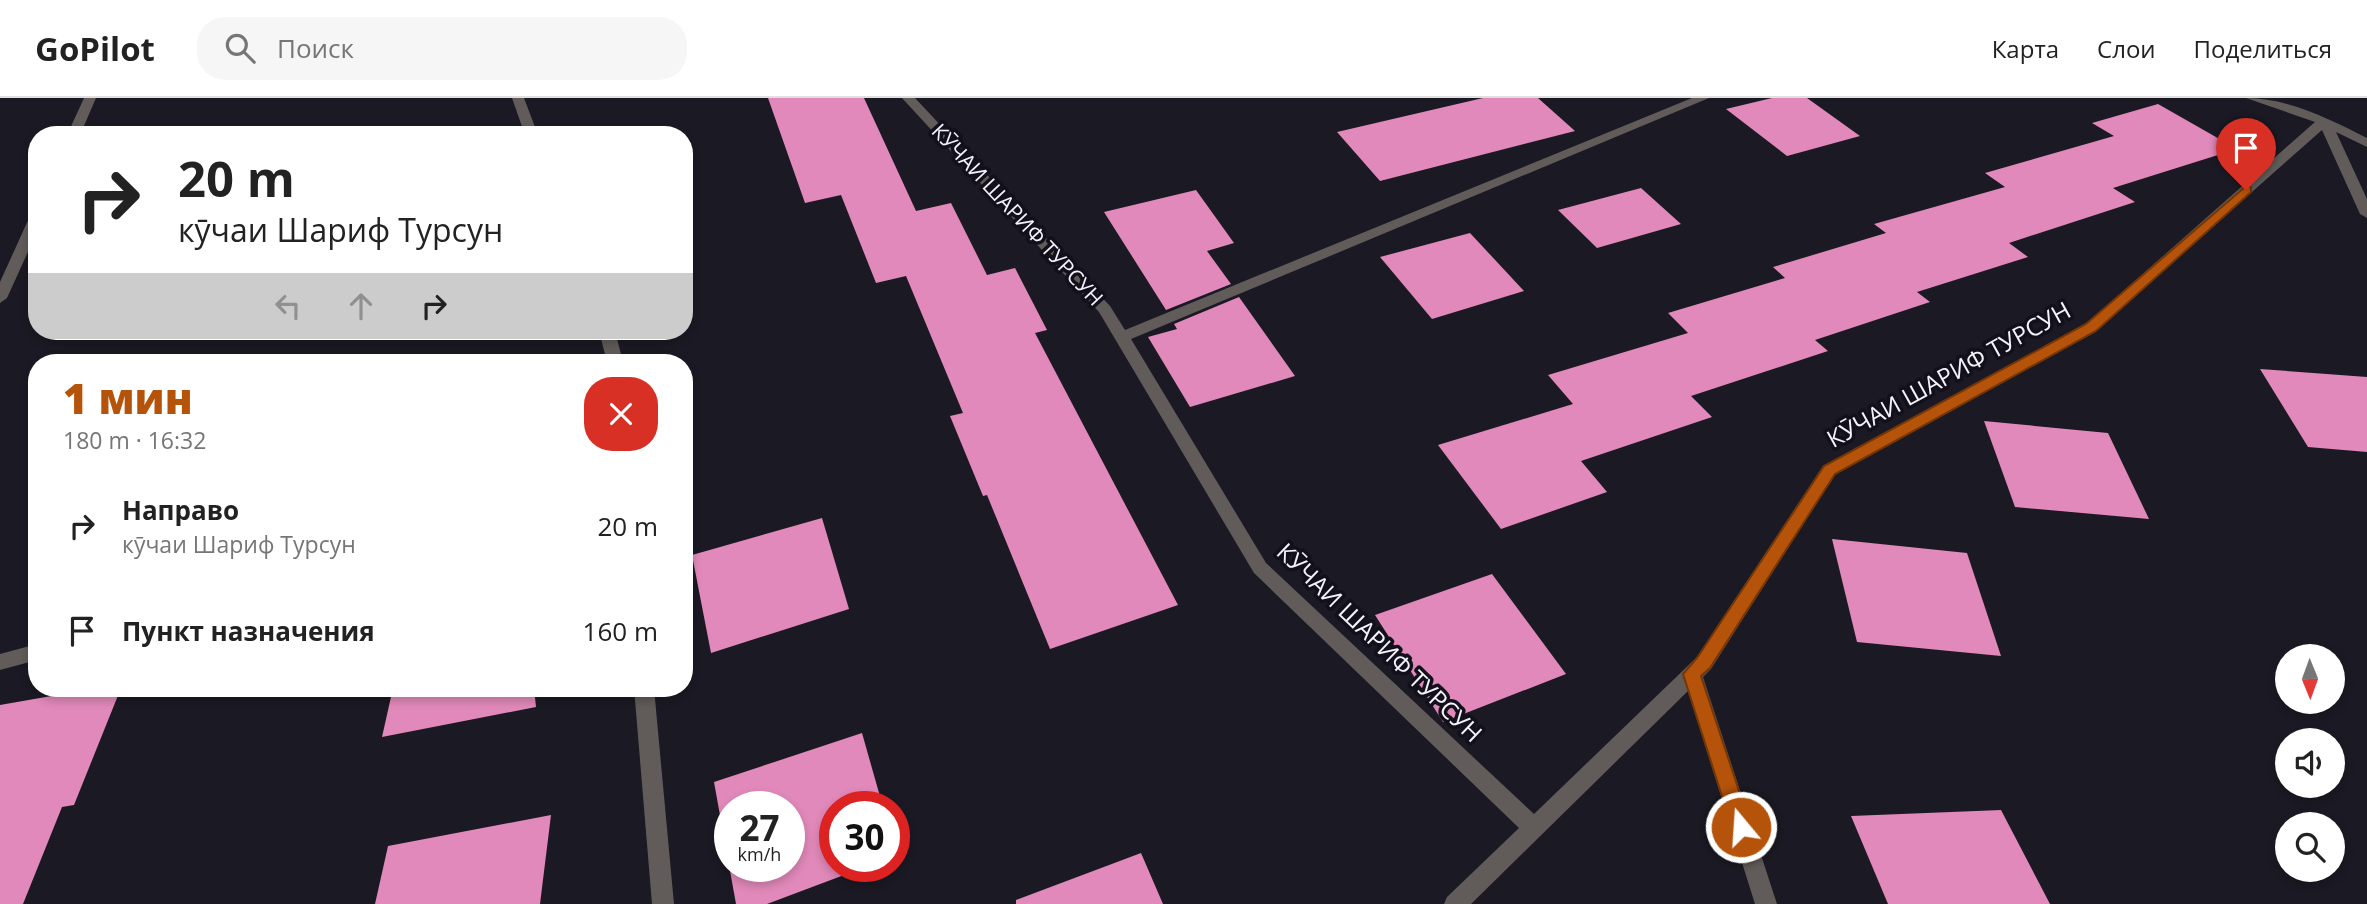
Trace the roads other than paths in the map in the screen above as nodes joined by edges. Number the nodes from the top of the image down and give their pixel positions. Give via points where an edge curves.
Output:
1 (90, 98) edge
2 (519, 98) edge
3 (908, 98) edge
4 (1703, 98) edge
5 (2252, 98) edge
6 (2324, 121) junction
7 (77, 126) edge
8 (529, 126) edge
9 (2367, 143) edge
10 (2367, 214) edge
11 (28, 236) edge
12 (0, 298) edge
13 (1121, 337) junction
14 (28, 654) edge
15 (0, 662) edge
16 (1692, 674) junction
17 (645, 697) edge
18 (1534, 828) junction
19 (663, 904) edge
20 (1455, 904) edge
21 (1766, 904) edge

1 - 7 street
2 - 8 street
3 - 13 street, КӮЧАИ ШАРИФ ТУРСУН via 1105,309
4 - 13 street
5 - 6 street
6 - 9 street
6 - 10 street
6 - 16 street, КӮЧАИ ШАРИФ ТУРСУН via 2091,327 1829,470 1704,663
11 - 12 street
13 - 18 street, КӮЧАИ ШАРИФ ТУРСУН via 1260,568
14 - 15 street
16 - 18 street, КӮЧАИ ШАРИФ ТУРСУН
16 - 21 street
17 - 19 street
18 - 20 street, КӮЧАИ ШАРИФ ТУРСУН

